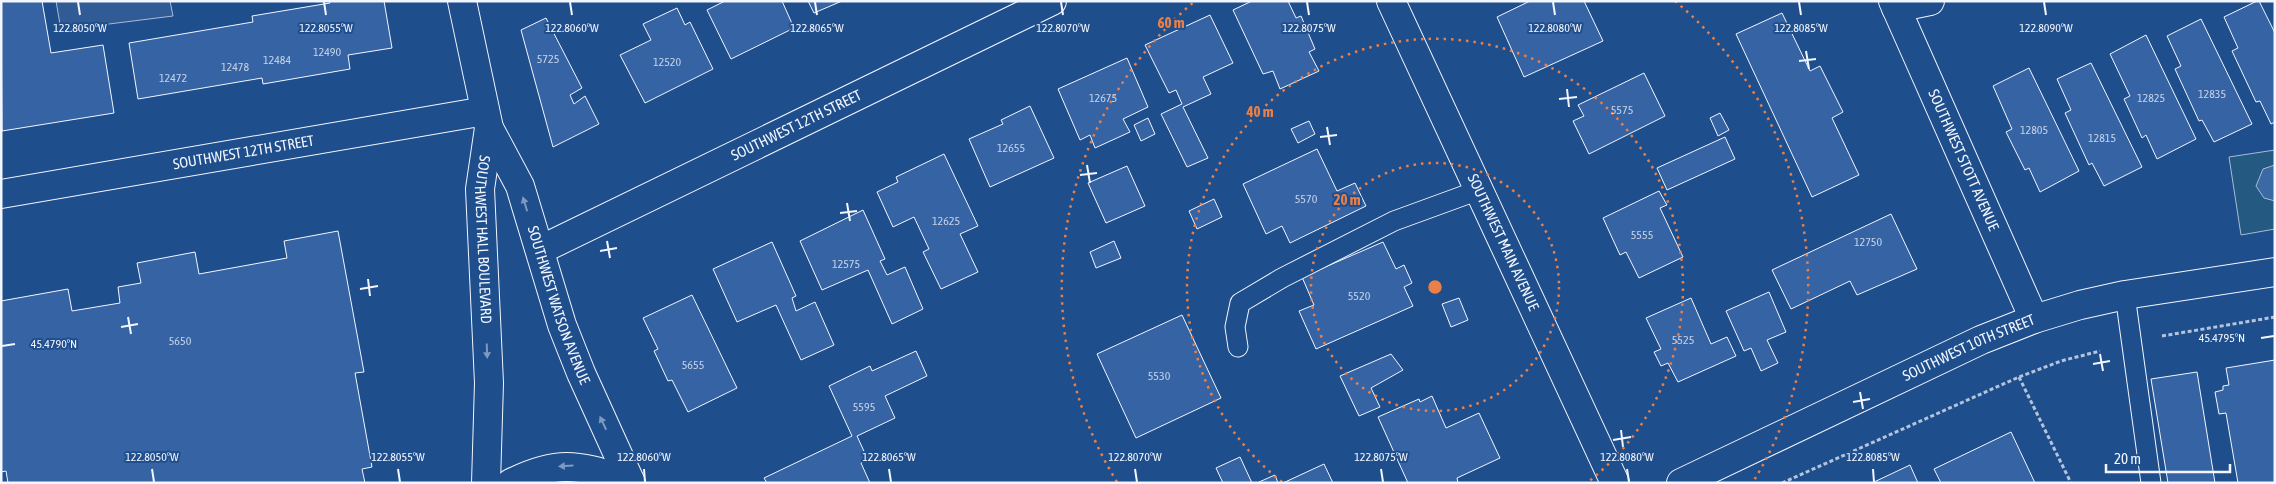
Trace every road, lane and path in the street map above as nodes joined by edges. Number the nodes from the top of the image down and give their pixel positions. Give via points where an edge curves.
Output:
1 (462, 1) edge
2 (1052, 1) edge
3 (1392, 1) edge
4 (1930, 1) edge
5 (1894, 4) edge
6 (487, 120) junction
7 (1479, 190) junction
8 (1, 194) edge
9 (540, 250) junction
10 (2275, 272) edge
11 (2125, 296) junction
12 (2034, 319) junction
13 (1238, 346) dead end
14 (631, 482) edge
15 (486, 483) edge
16 (510, 483) edge
17 (1615, 483) edge
18 (1681, 483) edge
19 (1782, 483) edge
20 (2070, 483) edge
21 (2151, 483) edge

1 - 6 street, SOUTHWEST HALL BOULEVARD
2 - 9 street, SOUTHWEST 12TH STREET
3 - 7 street, SOUTHWEST MAIN AVENUE
4 - 5 street
5 - 12 street, SOUTHWEST STOTT AVENUE
6 - 8 street, SOUTHWEST 12TH STREET
9 -> 6 street, SOUTHWEST WATSON AVENUE via 520,186
6 -> 15 street, SOUTHWEST HALL BOULEVARD via 480,189 489,383
7 - 13 lane via 1394,221 1240,303 1235,327
7 - 17 street, SOUTHWEST MAIN AVENUE
14 -> 9 street, SOUTHWEST WATSON AVENUE via 571,349
10 - 11 street, SOUTHWEST 10TH STREET
11 - 12 street, SOUTHWEST 10TH STREET
11 - 21 lane
12 - 18 street, SOUTHWEST 10TH STREET via 1981,340
14 -> 16 street via 573,465 548,468
19 - 20 path via 2019,377

